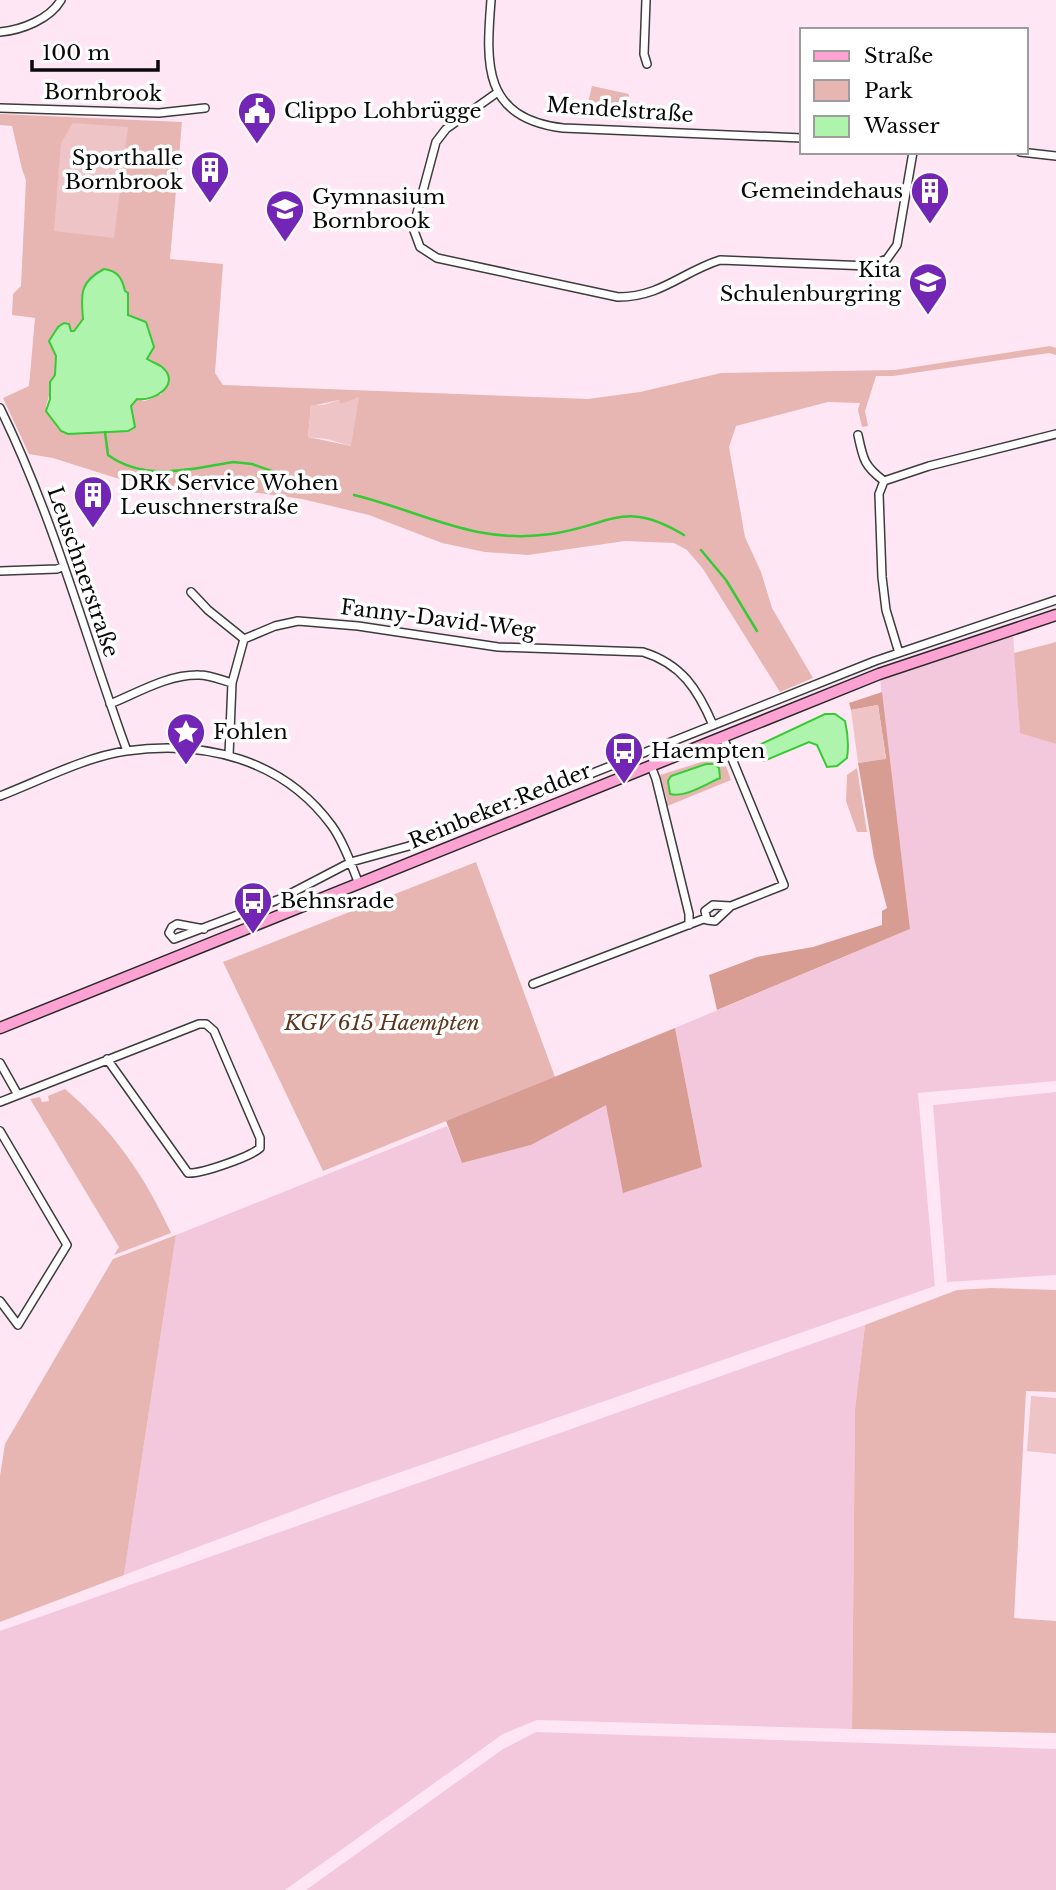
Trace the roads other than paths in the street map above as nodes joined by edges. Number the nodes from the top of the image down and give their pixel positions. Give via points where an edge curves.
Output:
1 (61, 0) edge
2 (491, 0) edge
3 (646, 0) edge
4 (0, 32) edge
5 (647, 64) dead end
6 (498, 92) junction
7 (0, 108) edge
8 (205, 108) dead end
9 (800, 138) edge
10 (1028, 153) edge
11 (913, 154) edge
12 (1056, 156) edge
13 (0, 408) edge
14 (1056, 434) edge
15 (858, 435) dead end
16 (884, 481) junction
17 (64, 566) junction
18 (0, 570) edge
19 (191, 592) dead end
20 (1056, 600) edge
21 (1056, 615) edge
22 (244, 639) junction
23 (899, 653) junction
24 (232, 683) junction
25 (110, 704) junction
26 (713, 725) junction
27 (723, 737) junction
28 (127, 751) junction
29 (229, 755) junction
30 (650, 766) junction
31 (0, 796) edge
32 (351, 862) junction
33 (359, 884) junction
34 (730, 906) junction
35 (706, 918) junction
36 (689, 925) junction
37 (204, 929) dead end
38 (533, 984) dead end
39 (0, 1028) edge
40 (107, 1059) junction
41 (0, 1063) edge
42 (18, 1095) junction
43 (0, 1102) edge
44 (0, 1132) edge
45 (0, 1301) edge

1 - 4 street via 48,16
2 - 6 street via 488,66
3 - 5 street
6 - 9 street, Mendelstraße via 514,110 552,126
6 - 11 street via 446,129 436,142 413,228 420,247 437,258 618,297 653,293 720,260 869,266 887,259 897,245
7 - 8 street, Bornbrook via 159,113
10 - 12 street
13 - 17 street, Leuschnerstraße
14 - 16 street
15 - 16 street via 869,469
16 - 23 street via 879,494 882,577
17 - 18 street
17 - 25 street, Leuschnerstraße
19 - 22 street
20 - 23 street, Reinbeker Redder
21 - 27 main road, Reinbeker Redder via 879,674
22 - 24 street
22 - 26 street, Fanny-David-Weg via 298,621 498,648 643,652 677,669 695,689
23 - 26 street, Reinbeker Redder
24 - 25 street via 201,674 173,678
24 - 29 street
25 - 28 street, Leuschnerstraße
26 - 32 street, Reinbeker Redder via 408,846
27 - 30 main road, Reinbeker Redder
27 - 34 street via 784,886
28 - 29 street via 169,749
28 - 31 street
29 - 32 street via 274,772 296,789 333,828
30 - 33 main road, Reinbeker Redder
30 - 36 street
32 - 33 street
32 - 37 street, Reinbeker Redder via 280,899
33 - 39 main road, Reinbeker Redder
34 - 35 street via 715,921
34 - 35 street via 713,905 705,911
35 - 36 street
36 - 38 street
40 - 40 street via 199,1024 209,1025 260,1138 260,1148 188,1173
40 - 42 street
41 - 42 street
42 - 43 street
44 - 45 street via 67,1245 18,1325

